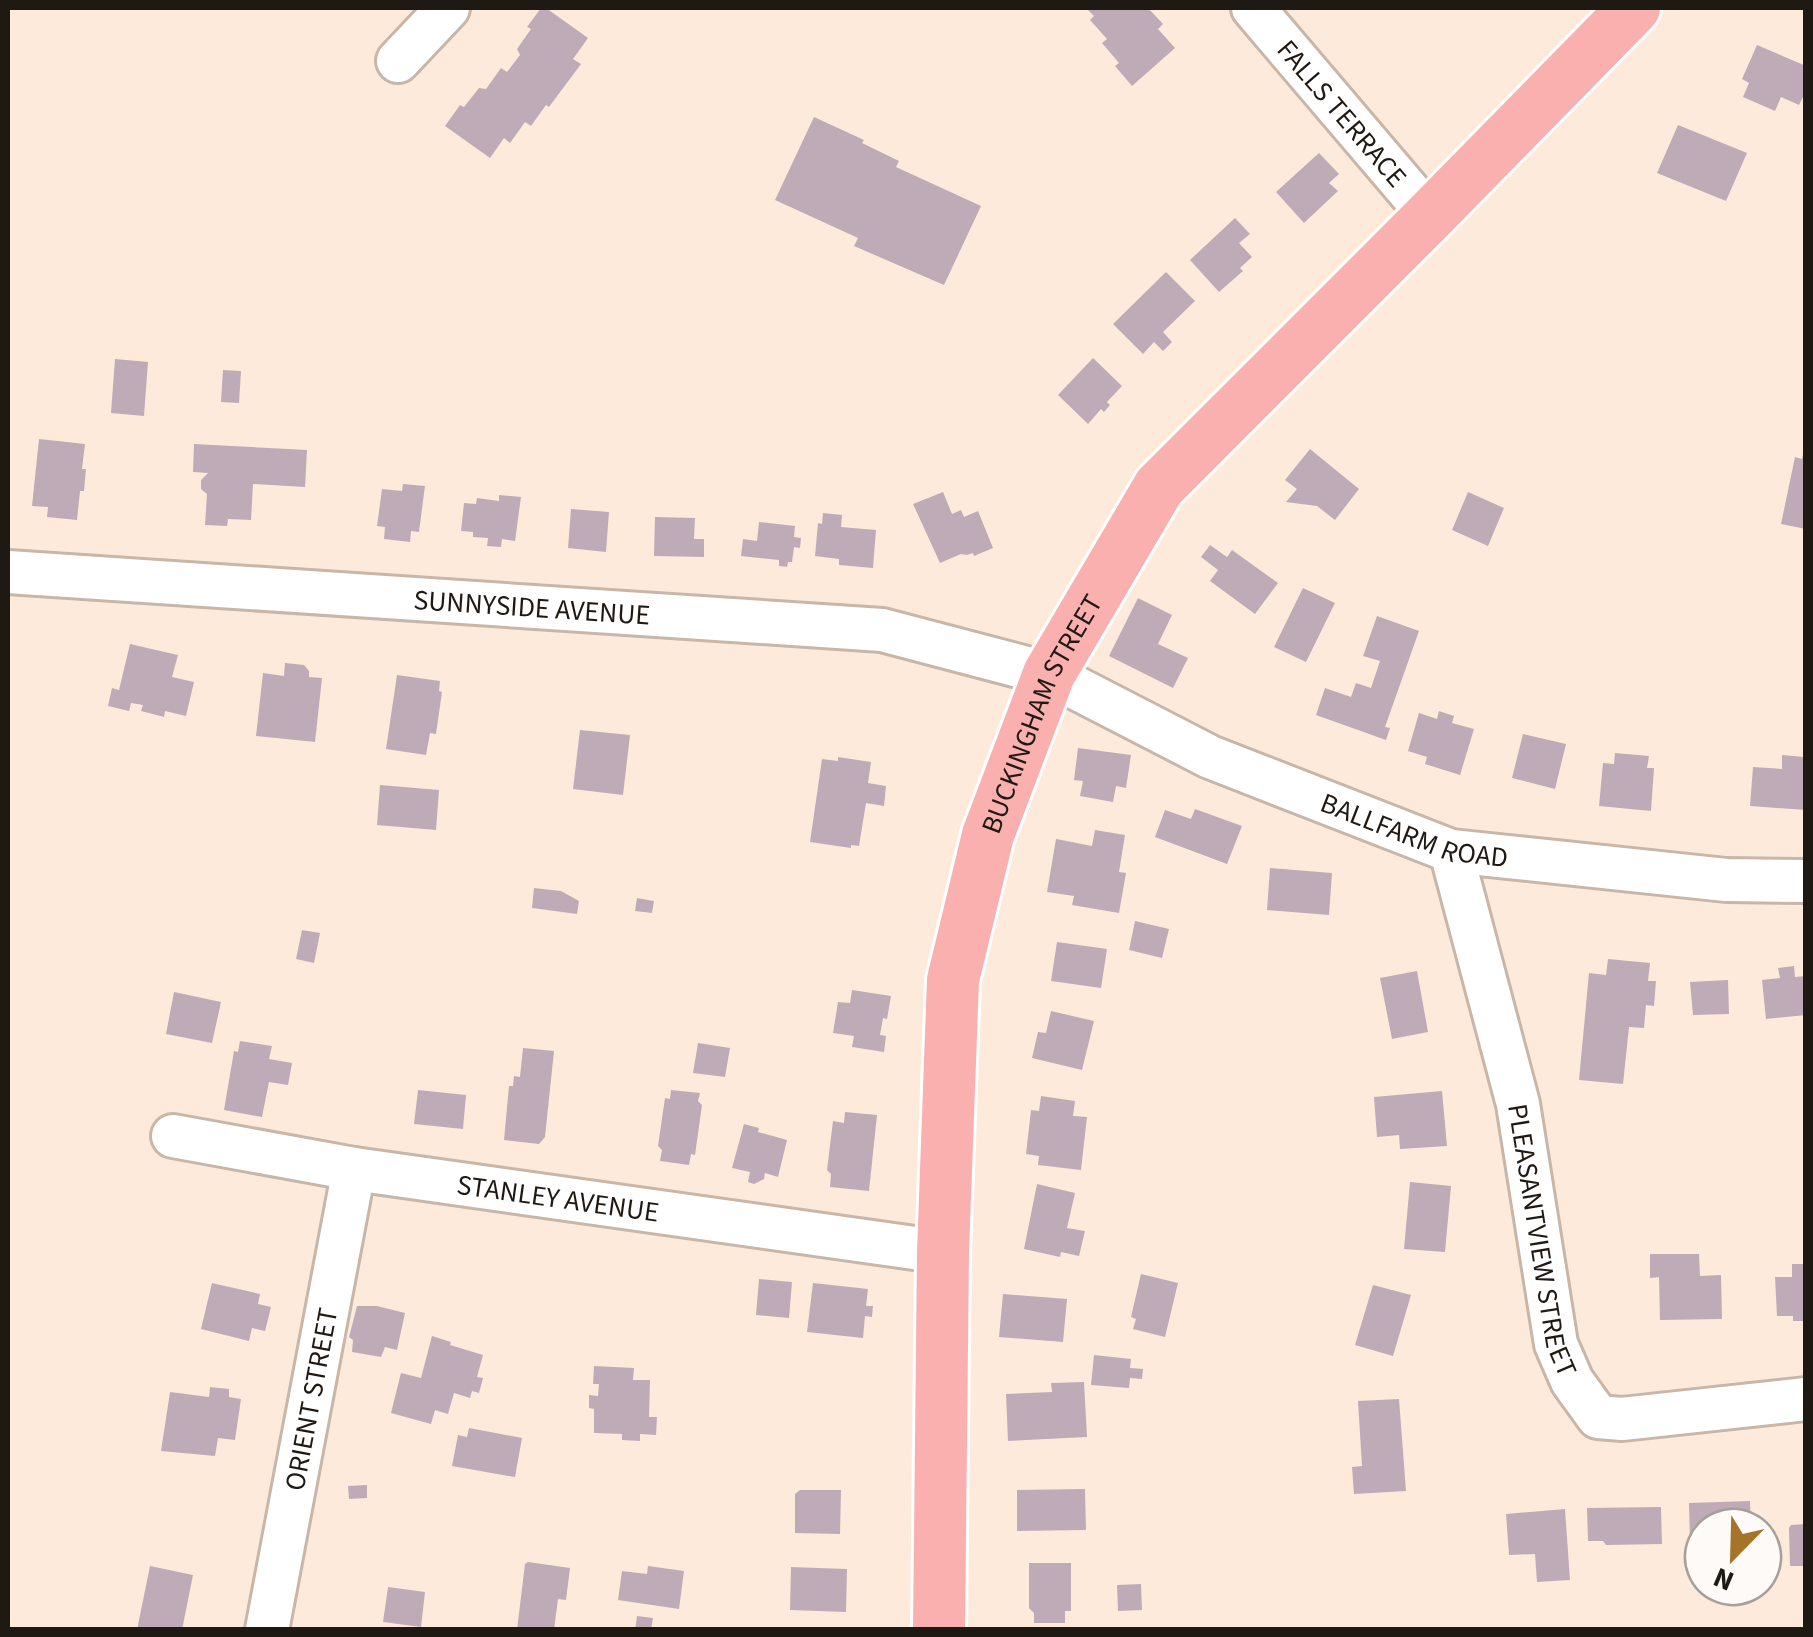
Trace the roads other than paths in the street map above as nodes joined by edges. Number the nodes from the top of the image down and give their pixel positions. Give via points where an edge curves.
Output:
1 (448, 8) edge
2 (1253, 8) edge
3 (1634, 8) edge
4 (398, 61) dead end
5 (1430, 216) junction
6 (8, 572) edge
7 (1048, 674) junction
8 (1452, 850) junction
9 (1806, 881) edge
10 (173, 1136) dead end
11 (354, 1169) junction
12 (942, 1252) junction
13 (1806, 1399) edge
14 (267, 1630) edge
15 (939, 1630) edge

1 - 4 street
2 - 5 street, FALLS TERRACE
3 - 5 main road, BUCKINGHAM STREET
5 - 7 main road, BUCKINGHAM STREET via 1159,487
6 - 7 street, SUNNYSIDE AVENUE via 882,630
7 - 8 street, BALLFARM ROAD via 1210,757
7 - 12 main road, BUCKINGHAM STREET via 988,835 953,980
8 - 9 street, BALLFARM ROAD via 1726,880
8 - 13 street, PLEASANTVIEW STREET via 1518,1104 1556,1344 1572,1381 1598,1417
10 - 11 street, STANLEY AVENUE
11 - 12 street, STANLEY AVENUE
11 - 14 street, ORIENT STREET
12 - 15 main road, BUCKINGHAM STREET

